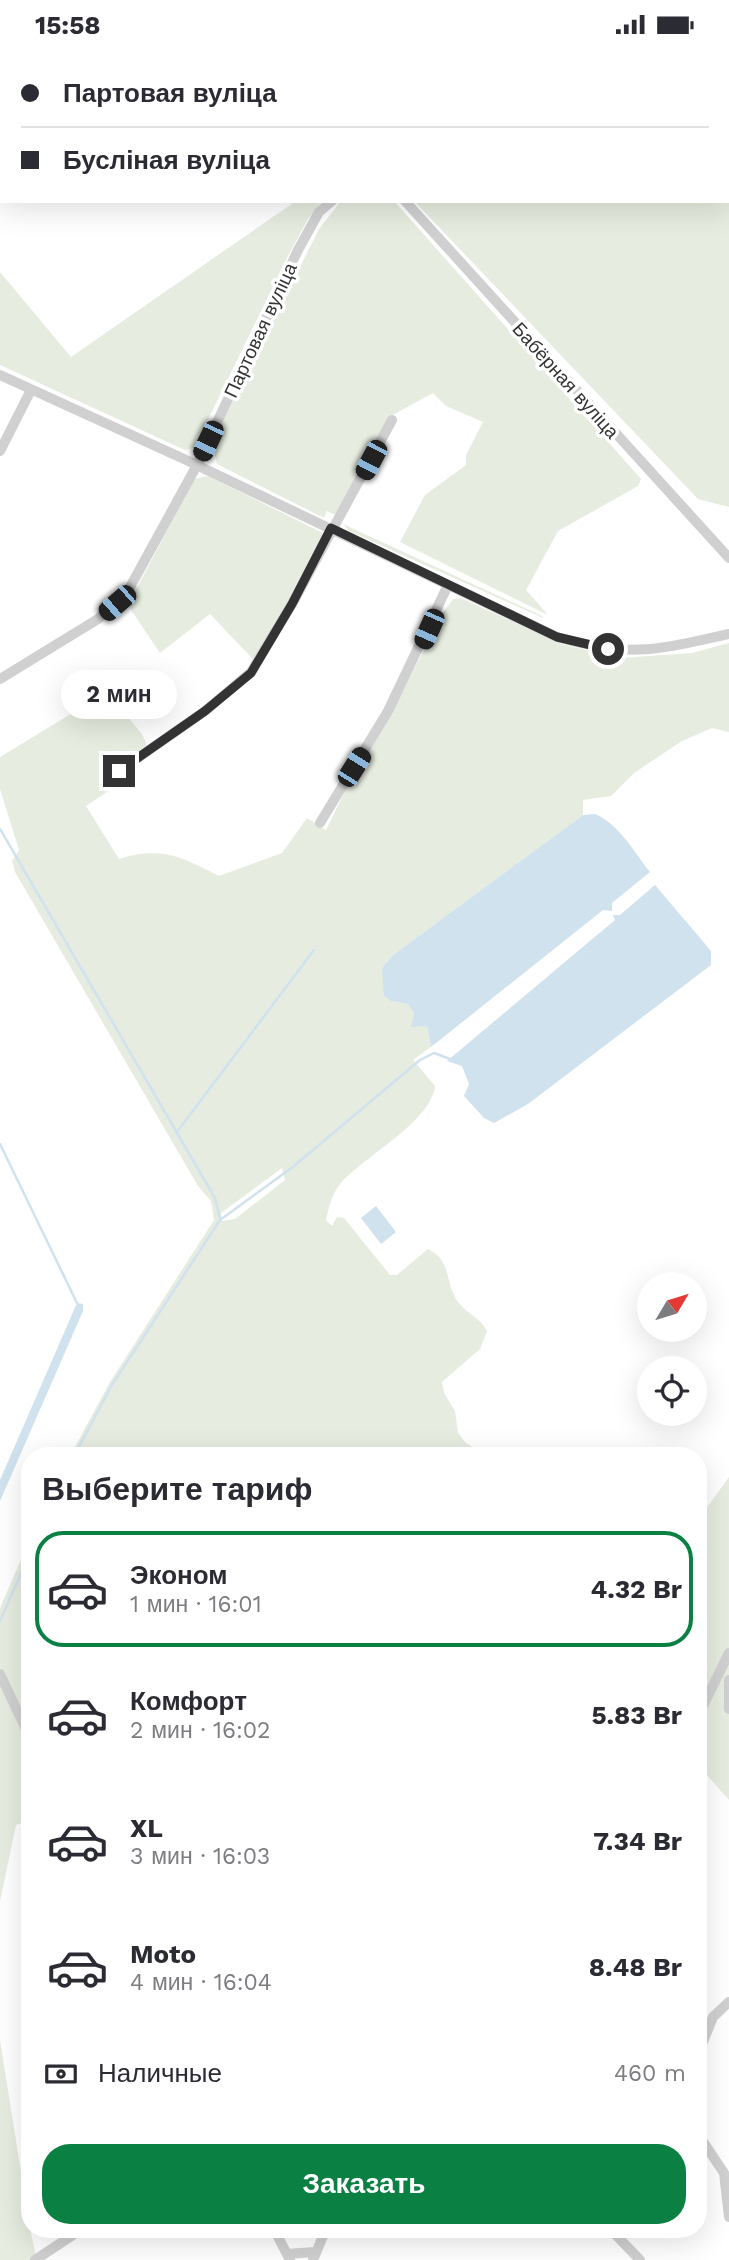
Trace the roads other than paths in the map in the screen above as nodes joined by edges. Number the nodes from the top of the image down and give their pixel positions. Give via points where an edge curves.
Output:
1 (330, 203) edge
2 (407, 203) edge
3 (0, 375) edge
4 (31, 390) junction
5 (392, 420) dead end
6 (0, 451) edge
7 (197, 465) junction
8 (331, 528) junction
9 (729, 558) edge
10 (448, 585) junction
11 (729, 634) edge
12 (0, 679) edge
13 (119, 771) dead end
14 (320, 823) dead end
15 (729, 1653) edge
16 (0, 1674) edge
17 (729, 1680) edge
18 (707, 1698) edge
19 (729, 1709) edge
20 (21, 1719) edge
21 (729, 2002) edge
22 (707, 2032) edge
23 (707, 2148) edge
24 (729, 2217) edge
25 (68, 2238) edge
26 (278, 2238) edge
27 (322, 2238) edge
28 (619, 2238) edge
29 (314, 2256) edge
30 (288, 2257) edge
31 (35, 2260) edge
32 (640, 2260) edge

1 - 7 street, Партовая вуліца via 319,212 298,250
2 - 9 street, Бабёрная вуліца
3 - 4 street
4 - 6 street
4 - 7 street
5 - 8 street
7 - 8 street
7 - 12 street, Партовая вуліца via 137,576 117,603
8 - 10 street
8 - 13 street via 251,673
10 - 11 street via 557,637 592,647 648,652
10 - 14 street via 388,711
15 - 18 street
16 - 20 street
17 - 19 street
21 - 22 street via 713,2017
23 - 24 street via 724,2173
25 - 31 street
26 - 30 street
27 - 29 street
28 - 32 street
29 - 30 street

